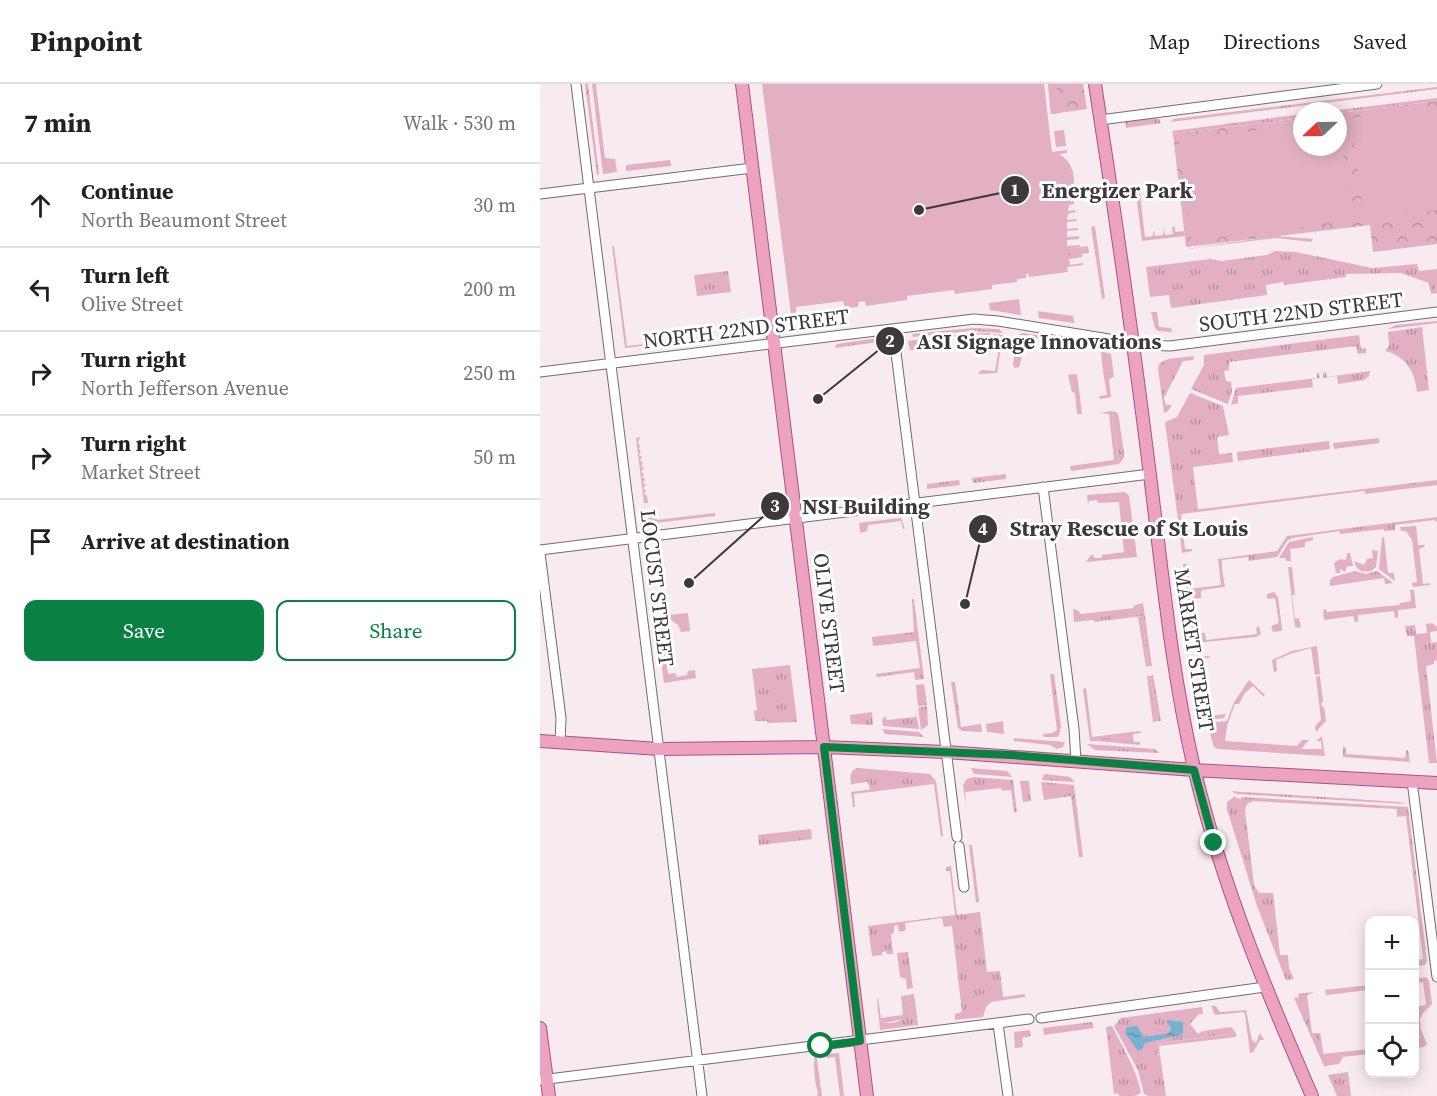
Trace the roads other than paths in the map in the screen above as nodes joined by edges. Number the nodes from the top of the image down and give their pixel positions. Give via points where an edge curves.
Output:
1 (576, 84) edge
2 (742, 84) edge
3 (1095, 84) edge
4 (1377, 84) edge
5 (1100, 120) junction
6 (752, 168) junction
7 (589, 188) junction
8 (540, 194) edge
9 (1437, 312) edge
10 (893, 329) junction
11 (774, 343) junction
12 (1134, 343) junction
13 (611, 363) junction
14 (540, 372) edge
15 (1150, 474) junction
16 (1043, 487) junction
17 (914, 503) junction
18 (796, 518) junction
19 (633, 538) junction
20 (540, 551) edge
21 (540, 741) edge
22 (560, 743) junction
23 (824, 747) junction
24 (659, 749) junction
25 (946, 752) junction
26 (1076, 761) junction
27 (1194, 770) junction
28 (1412, 781) junction
29 (1437, 783) edge
30 (964, 887) dead end
31 (1437, 977) edge
32 (1265, 987) junction
33 (1041, 1018) dead end
34 (1029, 1020) dead end
35 (998, 1024) junction
36 (540, 1028) edge
37 (860, 1041) junction
38 (698, 1061) junction
39 (544, 1080) edge
40 (549, 1096) edge
41 (702, 1096) edge
42 (867, 1096) edge
43 (1008, 1096) edge
44 (1312, 1096) edge

1 - 7 street, LOCUST STREET
2 - 6 main road, OLIVE STREET
3 - 5 main road, MARKET STREET
4 - 5 street
5 - 12 main road, MARKET STREET
6 - 7 street
6 - 11 main road, OLIVE STREET
7 - 8 street
7 - 13 street, LOCUST STREET
9 - 12 street, SOUTH 22ND STREET via 1185,345
10 - 11 street, NORTH 22ND STREET
10 - 12 street, NORTH 22ND STREET via 987,320
10 - 17 street
11 - 13 street, NORTH 22ND STREET
11 - 18 main road, OLIVE STREET
12 - 15 main road, MARKET STREET
13 - 14 street, NORTH 22ND STREET
13 - 19 street, LOCUST STREET
15 - 16 street
15 - 27 main road, MARKET STREET via 1176,677
16 - 17 street
16 - 26 street
17 - 18 street
17 - 25 street
18 - 19 street
18 - 23 main road, OLIVE STREET
19 - 20 street
19 - 24 street, LOCUST STREET
20 - 22 street via 561,718
21 - 22 main road
22 - 24 main road
23 - 24 main road
23 - 25 main road
23 - 37 main road, OLIVE STREET
24 - 38 street, LOCUST STREET
25 - 26 main road
25 - 30 street
26 - 27 main road
27 - 28 main road
27 - 32 main road, MARKET STREET via 1230,894
28 - 29 main road
28 - 31 street
32 - 33 street
32 - 44 main road, MARKET STREET
34 - 35 street
35 - 37 street
35 - 43 street
36 - 39 main road
37 - 38 street
37 - 42 main road, OLIVE STREET
38 - 39 street
38 - 41 street, LOCUST STREET
39 - 40 main road

